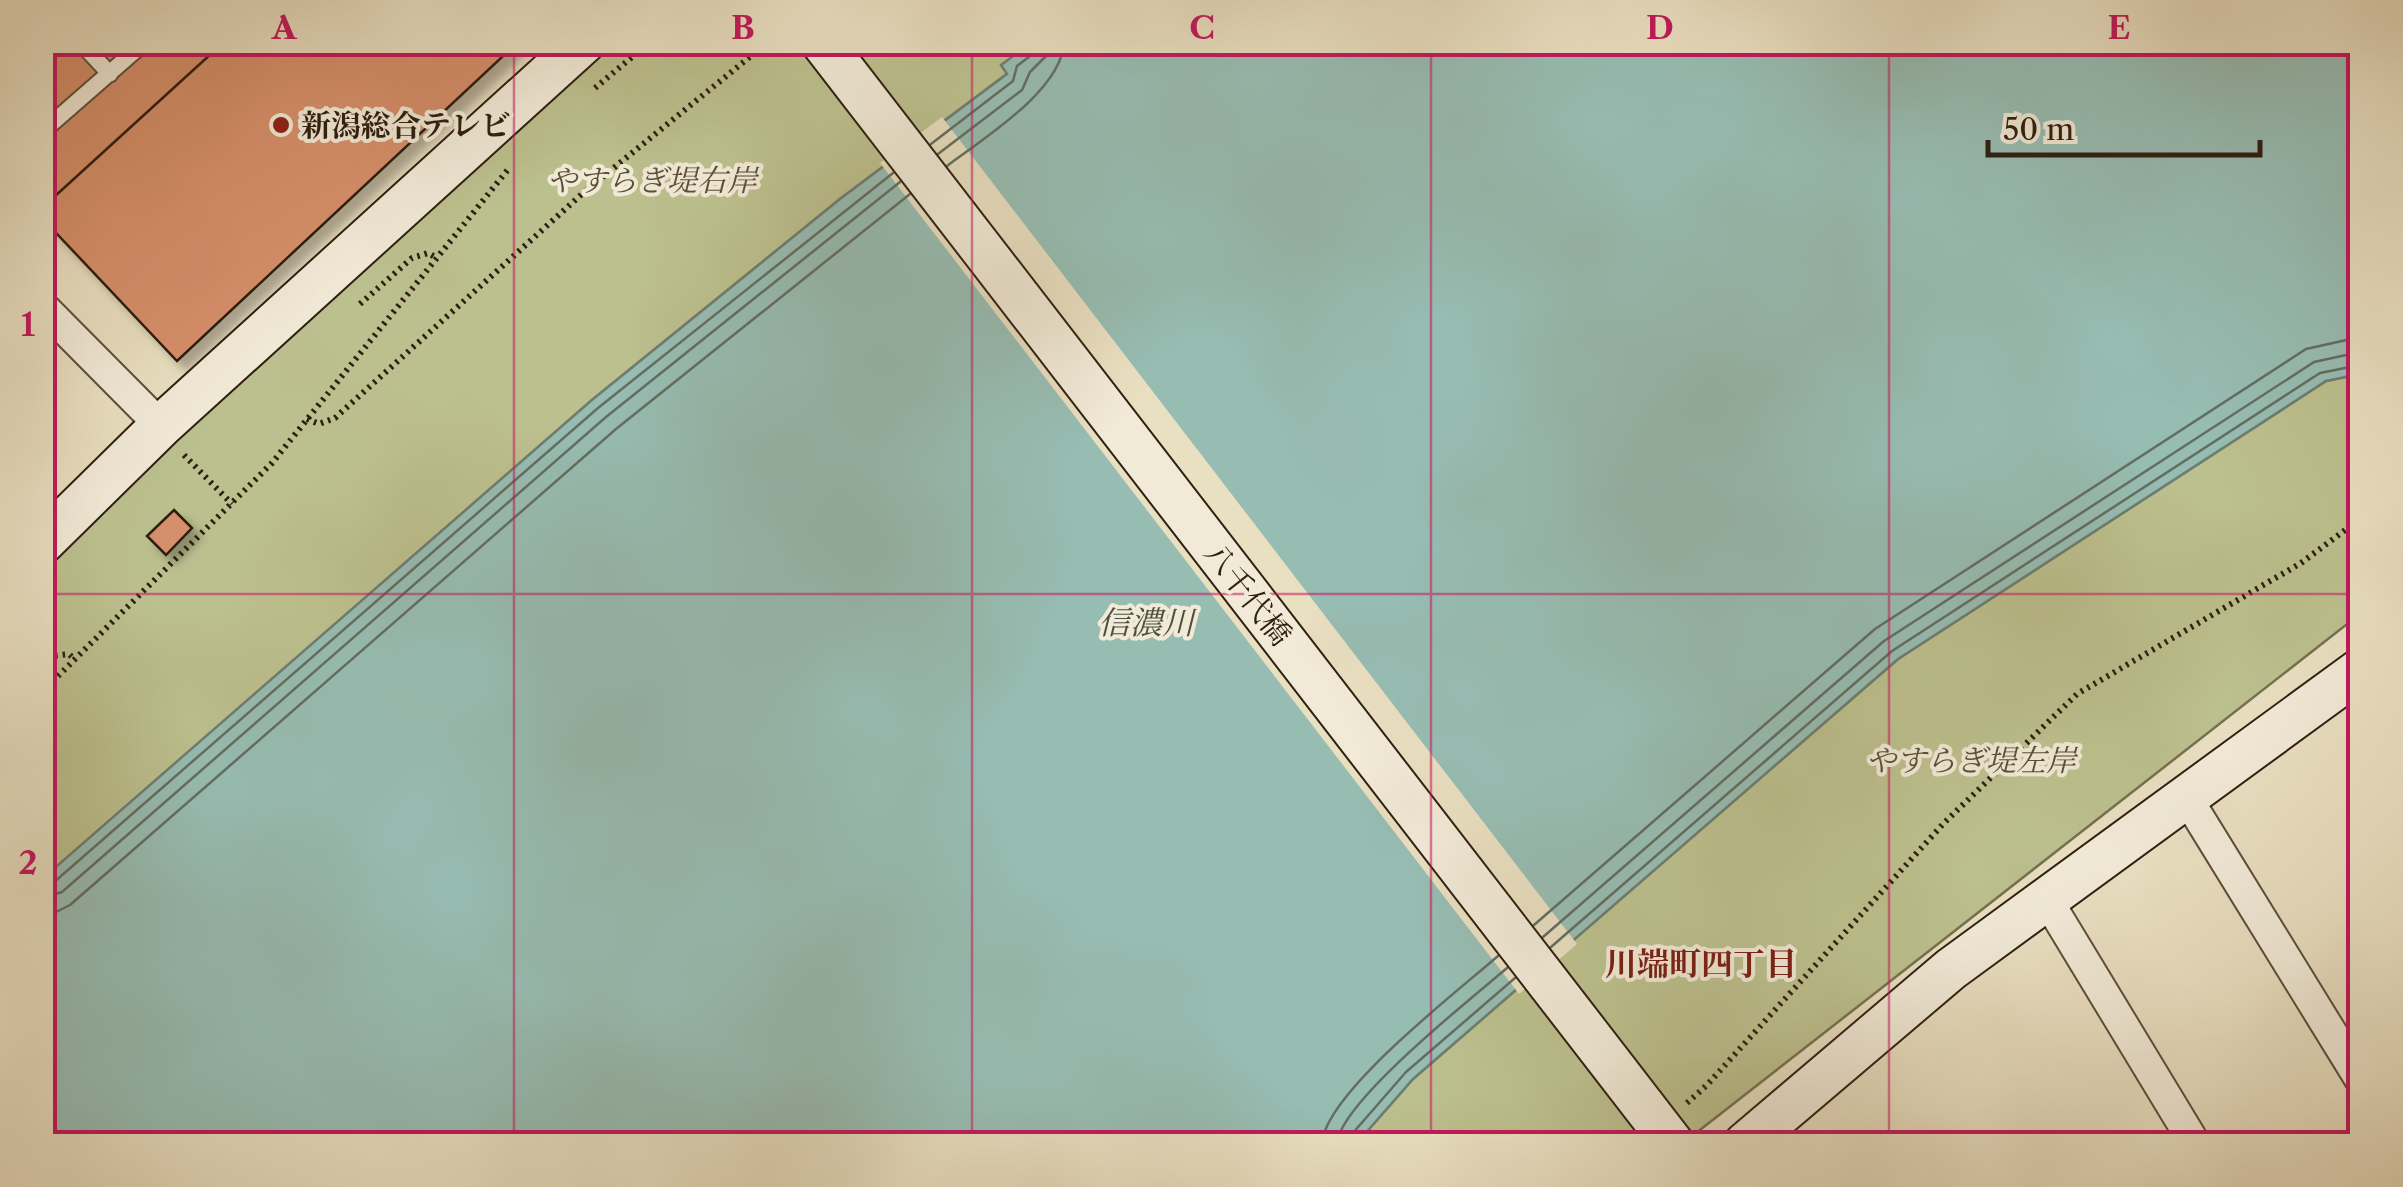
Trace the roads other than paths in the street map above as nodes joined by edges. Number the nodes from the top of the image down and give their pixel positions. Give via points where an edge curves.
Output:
1 (80, 42) edge
2 (145, 42) edge
3 (584, 42) edge
4 (822, 42) edge
5 (110, 74) junction
6 (42, 133) edge
7 (42, 306) edge
8 (172, 440) junction
9 (42, 542) edge
10 (2360, 670) edge
11 (2185, 795) junction
12 (2046, 898) junction
13 (2360, 1078) edge
14 (1676, 1127) edge
15 (1744, 1144) edge
16 (2195, 1144) edge

1 - 5 lane
2 - 5 lane
2 - 6 lane
3 - 8 street
4 - 14 street, 八千代橋, bridge
5 - 6 lane
7 - 8 street
8 - 9 street
10 - 11 street
11 - 12 street
11 - 13 street
12 - 15 street via 1950,969
12 - 16 street

